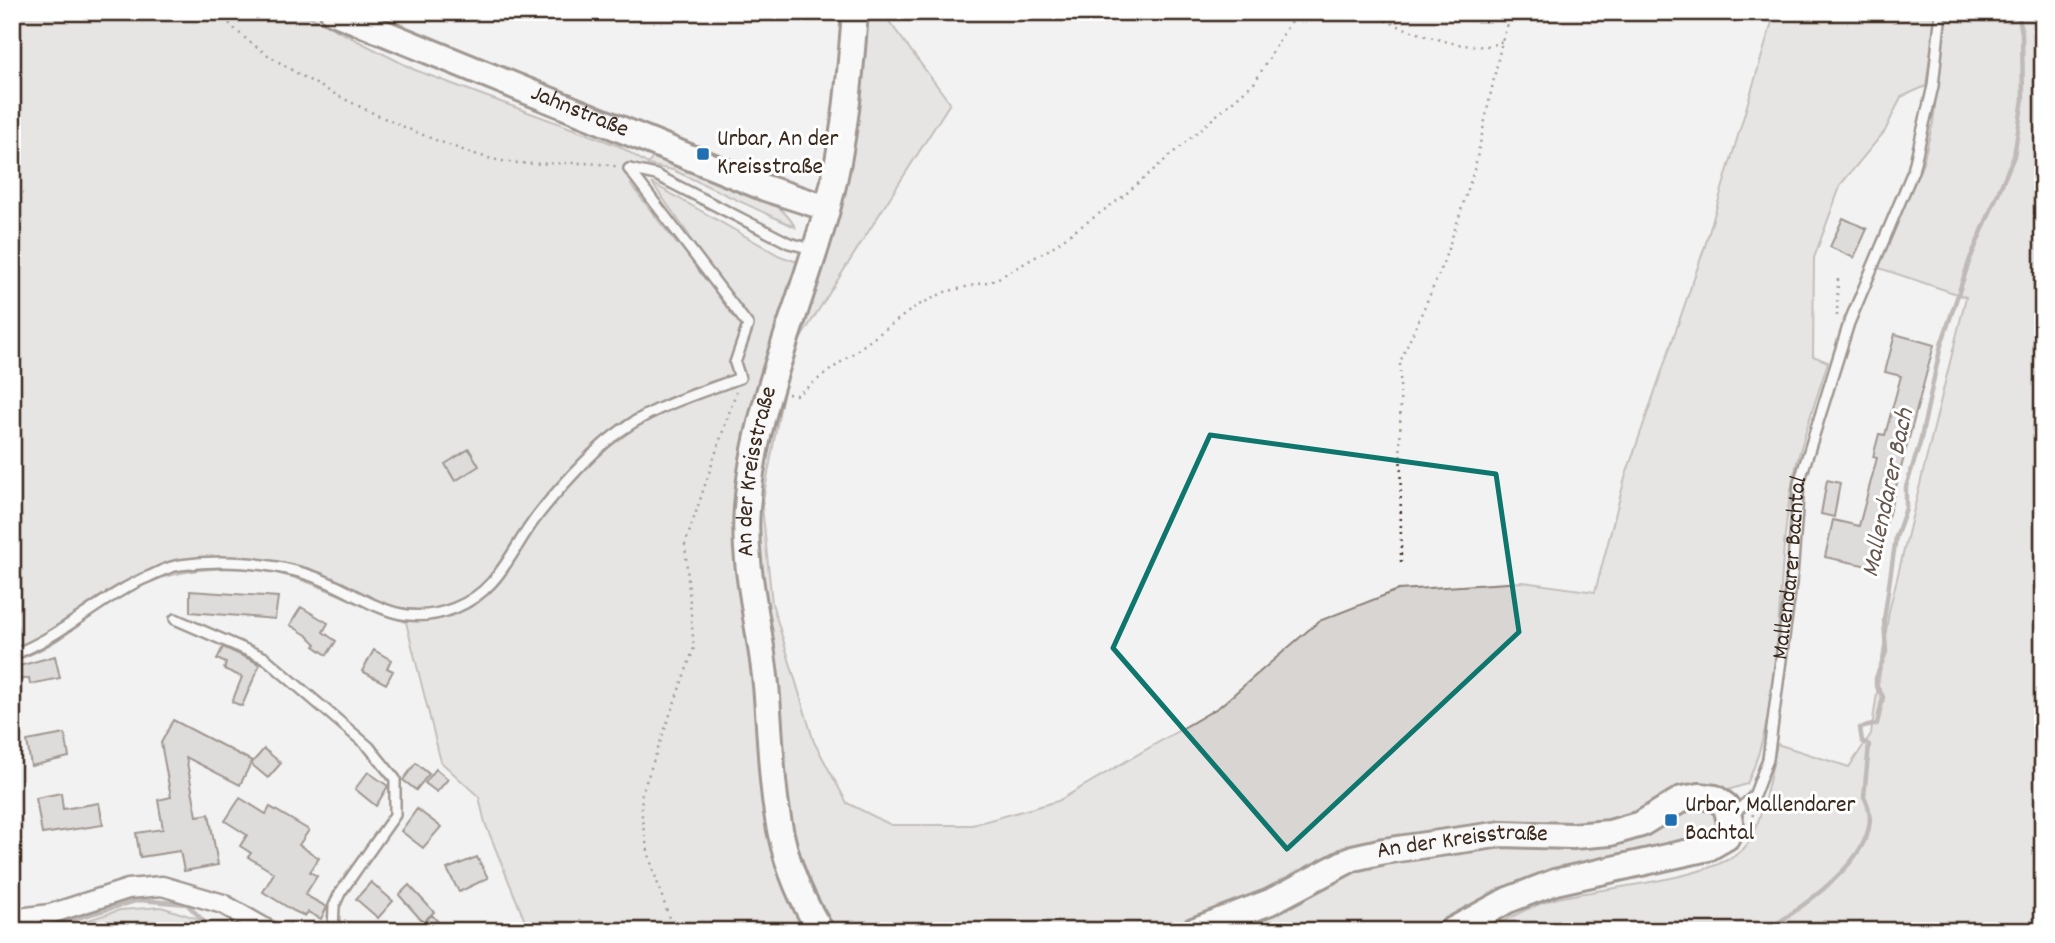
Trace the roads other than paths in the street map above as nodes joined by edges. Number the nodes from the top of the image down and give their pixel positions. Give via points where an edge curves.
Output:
1 (333, 12) edge
2 (855, 12) edge
3 (1941, 12) edge
4 (827, 208) junction
5 (815, 250) junction
6 (175, 619) dead end
7 (12, 655) edge
8 (1730, 816) junction
9 (12, 919) edge
10 (270, 931) edge
11 (333, 931) edge
12 (821, 931) edge
13 (1192, 931) edge
14 (1451, 931) edge

1 - 4 street, Jahnstraße
2 - 4 street, An der Kreisstraße via 843,143
3 - 8 lane, Mallendarer Bachtal via 1933,86 1913,171 1849,323 1799,483 1769,759 1754,796
4 - 5 street, An der Kreisstraße
5 - 7 lane via 789,243 656,175 629,169 748,325 735,363 740,378 664,406 610,438 538,515 489,589 452,609 430,617 406,615 373,606 308,574 270,565 177,565 122,588
5 - 12 street, An der Kreisstraße via 770,393 747,508 775,818 804,904
6 - 11 lane via 265,659 369,747 395,779 395,815 340,893 334,906
8 - 13 street, An der Kreisstraße via 1726,806 1699,796 1682,799 1641,824 1610,833 1503,834 1384,851 1353,858 1270,902
8 - 14 street, Mallendarer Bachtal via 1727,837 1708,848 1555,882 1508,900
9 - 10 street via 50,914 128,889 162,886 223,904

